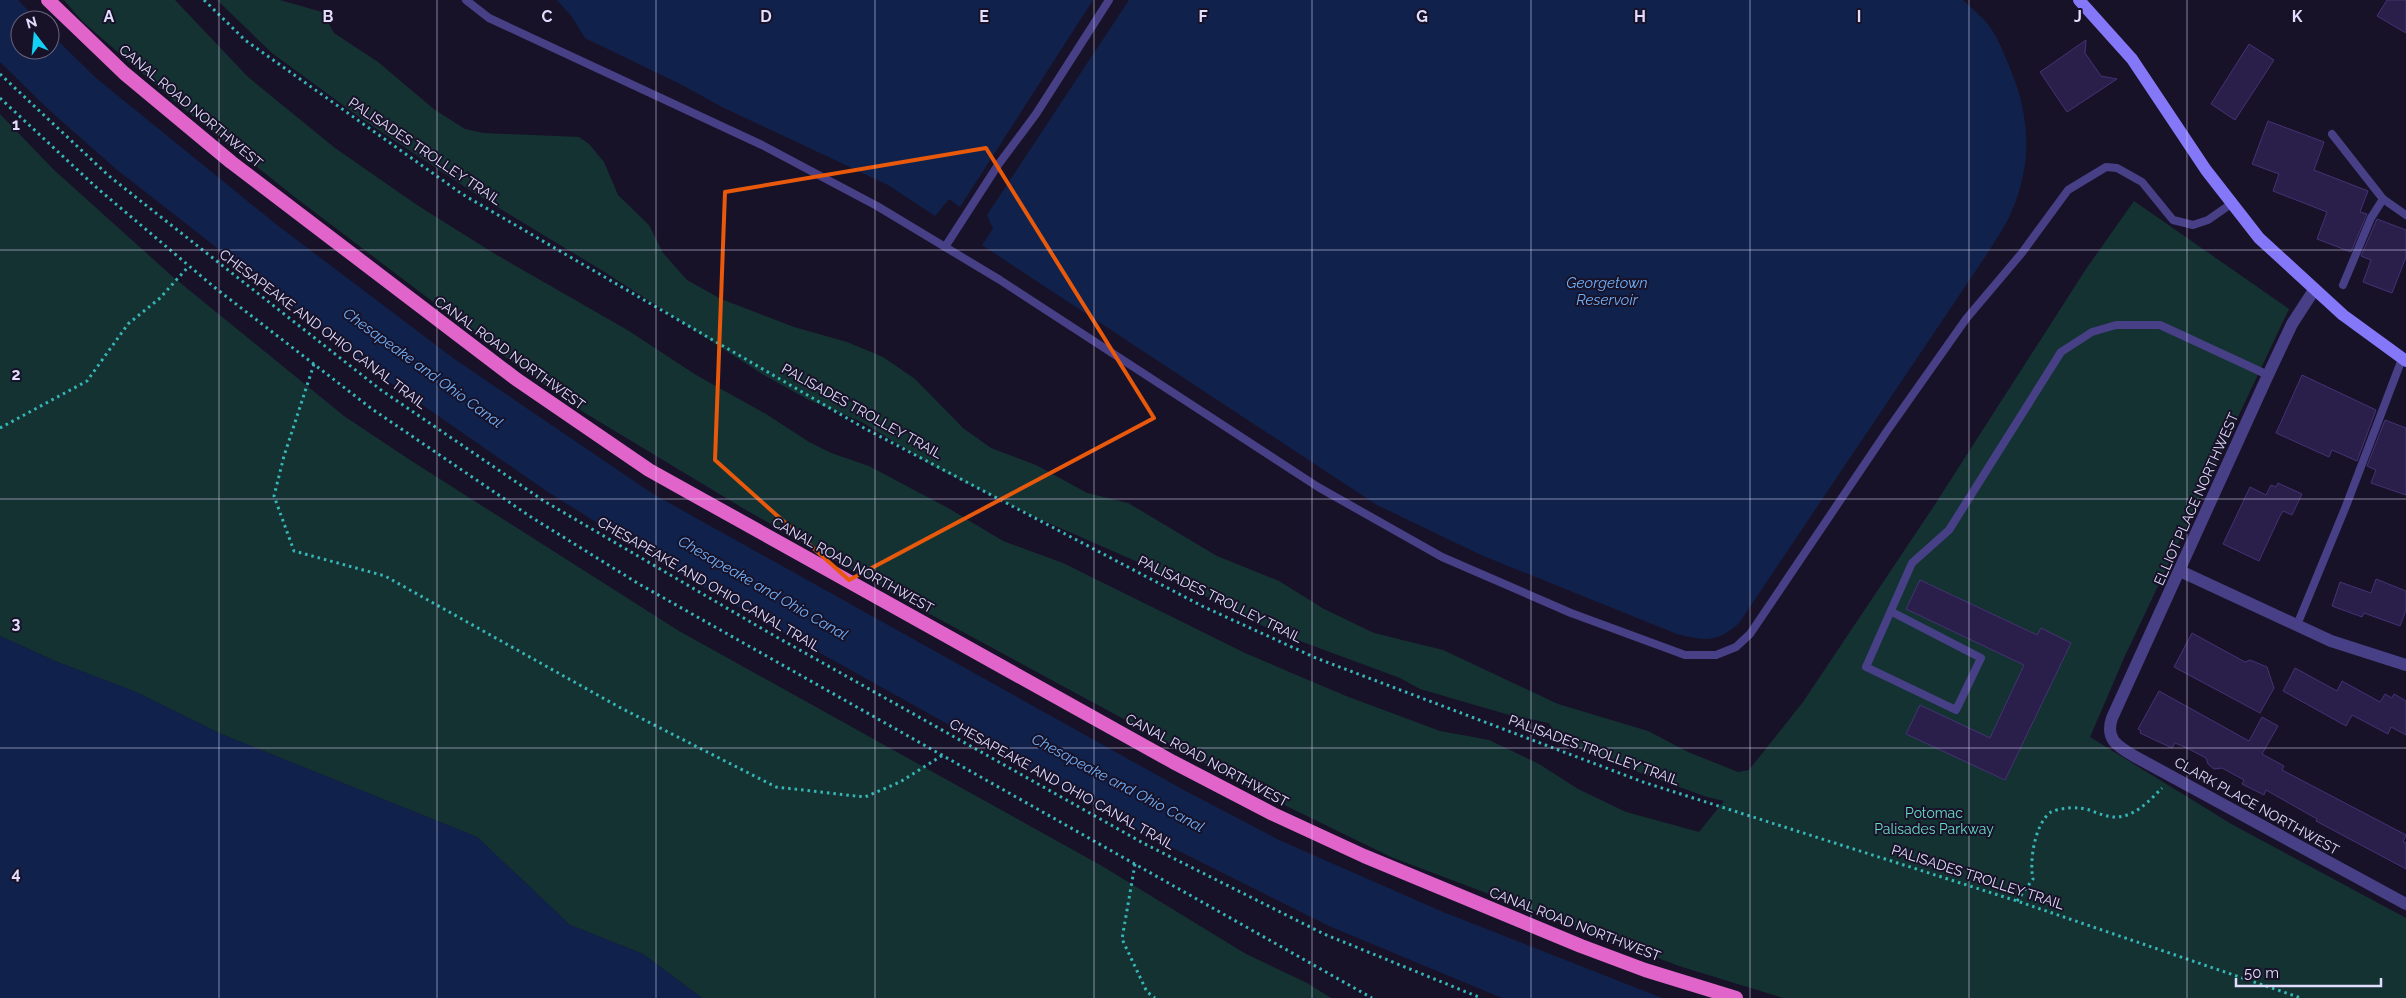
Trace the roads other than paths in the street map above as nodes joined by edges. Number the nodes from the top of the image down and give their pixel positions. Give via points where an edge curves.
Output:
1 (48, 0) edge
2 (466, 0) edge
3 (1109, 0) edge
4 (2079, 0) edge
5 (2332, 134) dead end
6 (2383, 199) junction
7 (2231, 204) junction
8 (2406, 215) edge
9 (945, 247) junction
10 (2343, 285) dead end
11 (2314, 290) junction
12 (2404, 360) edge
13 (2268, 375) junction
14 (2180, 571) junction
15 (1892, 612) junction
16 (2297, 625) junction
17 (2406, 665) edge
18 (2110, 723) joint
19 (2406, 904) edge
20 (1736, 998) edge

1 - 20 highway, CANAL ROAD NORTHWEST via 90,43 231,162 516,380 649,470 1273,814 1364,856 1567,940 1645,970
2 - 9 lane via 489,18 528,38 762,145
3 - 9 lane
4 - 7 main road via 2132,59
5 - 6 lane
6 - 8 lane
6 - 10 lane
7 - 9 lane via 2208,220 2193,224 2173,220 2142,182 2117,168 2106,168 2068,190 2021,254 1966,318 1750,634 1736,647 1716,655 1685,655 1650,644 1442,556 1318,487
7 - 11 main road via 2272,252
11 - 12 main road via 2360,329
11 - 13 street, ELLIOT PLACE NORTHWEST via 2292,324
12 - 16 lane
13 - 14 street, ELLIOT PLACE NORTHWEST
13 - 15 lane via 2160,325 2116,325 2092,332 2061,352 1949,530 1912,563
14 - 16 street
14 - 18 street, ELLIOT PLACE NORTHWEST
15 - 15 lane via 1866,667 1956,710 1981,658
16 - 17 street via 2349,648
18 - 19 street, CLARK PLACE NORTHWEST via 2111,739 2119,747

